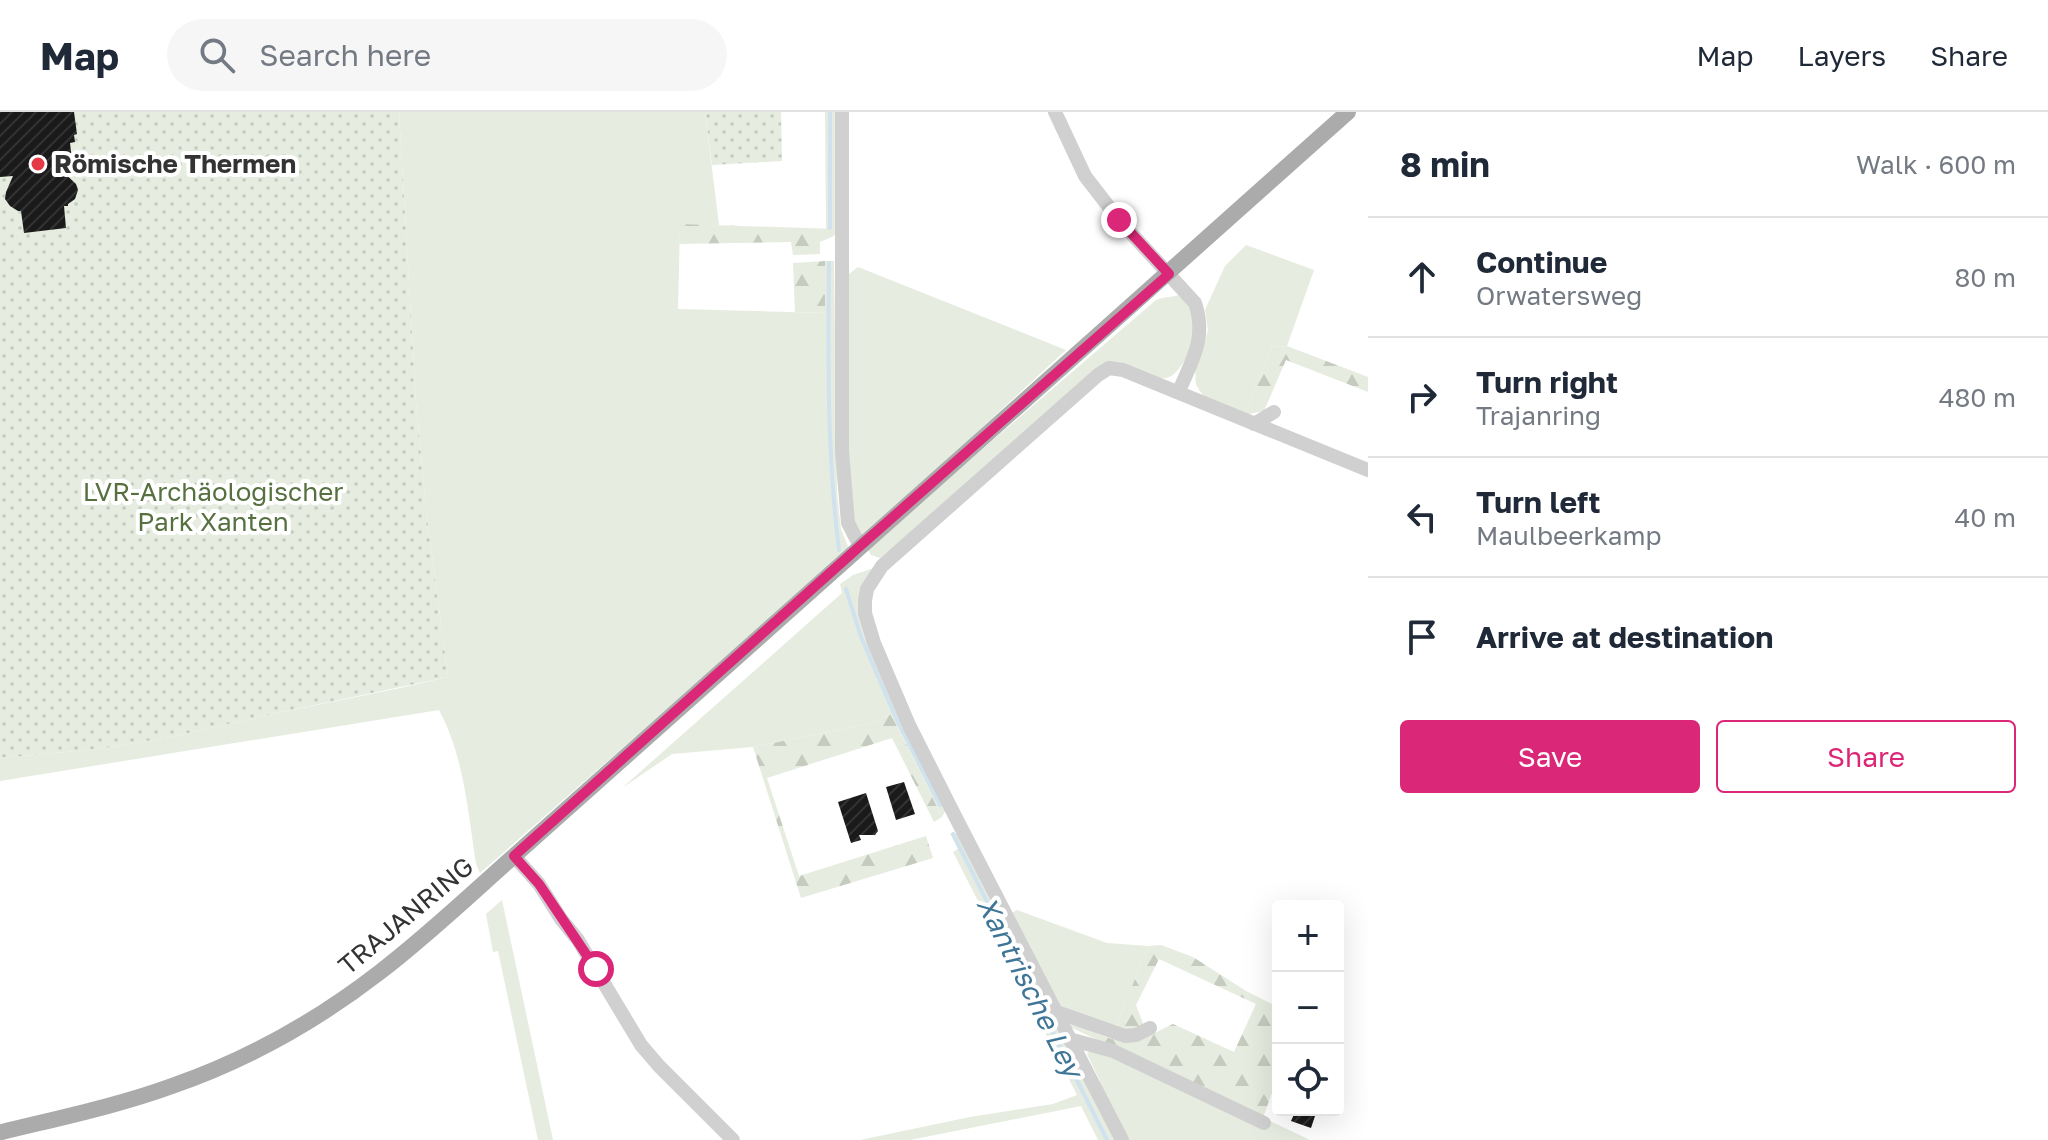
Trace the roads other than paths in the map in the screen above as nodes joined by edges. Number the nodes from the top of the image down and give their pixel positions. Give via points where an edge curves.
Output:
1 (842, 112) edge
2 (1055, 112) edge
3 (1348, 112) edge
4 (1169, 274) junction
5 (1179, 391) junction
6 (1274, 412) dead end
7 (1254, 424) junction
8 (1368, 470) edge
9 (860, 546) junction
10 (514, 856) junction
11 (1054, 1011) junction
12 (1150, 1028) dead end
13 (1069, 1039) junction
14 (1264, 1123) dead end
15 (1, 1134) edge
16 (733, 1140) edge
17 (1122, 1140) edge

1 - 9 street via 842,451 848,523
2 - 4 street via 1085,176
3 - 4 main road, TRAJANRING
4 - 5 street via 1195,303 1201,319 1199,343
4 - 9 main road, TRAJANRING
5 - 7 street
5 - 11 street via 1109,368 882,566 867,589 865,613 874,643 909,725
6 - 7 street
7 - 8 street
9 - 10 main road, TRAJANRING
10 - 15 main road, TRAJANRING via 379,972 260,1049 174,1086
10 - 16 street via 578,940 641,1045
11 - 12 street via 1125,1036
11 - 13 street
13 - 14 street via 1113,1051
13 - 17 street

